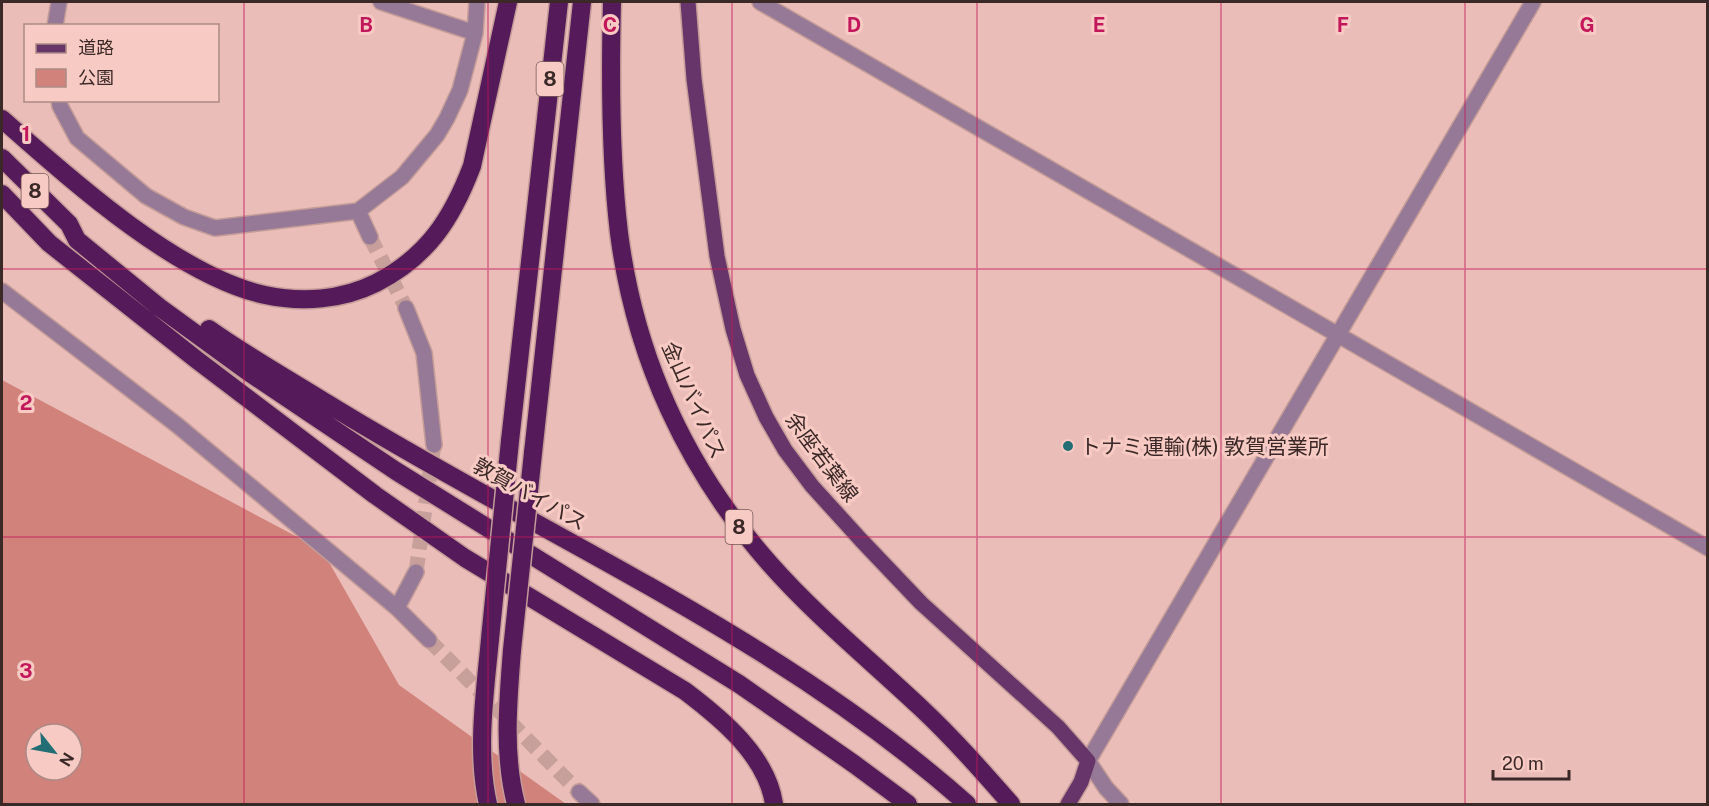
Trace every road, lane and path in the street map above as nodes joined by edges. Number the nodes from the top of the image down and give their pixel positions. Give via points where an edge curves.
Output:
1 (59, 2) edge
2 (381, 2) edge
3 (477, 2) edge
4 (508, 2) edge
5 (559, 2) edge
6 (582, 2) edge
7 (612, 2) edge
8 (688, 2) edge
9 (759, 2) edge
10 (1533, 2) edge
11 (55, 24) edge
12 (475, 33) junction
13 (59, 102) edge
14 (2, 119) edge
15 (2, 158) edge
16 (2, 194) edge
17 (358, 211) junction
18 (69, 224) junction
19 (370, 237) tunnel mouth
20 (2, 291) edge
21 (406, 308) tunnel mouth
22 (1336, 334) junction
23 (435, 445) tunnel mouth
24 (1707, 548) edge
25 (416, 572) tunnel mouth
26 (397, 608) junction
27 (429, 640) tunnel mouth
28 (1088, 761) junction
29 (579, 792) tunnel mouth
30 (488, 804) edge
31 (516, 804) edge
32 (592, 804) edge
33 (774, 804) edge
34 (908, 804) edge
35 (968, 804) edge
36 (1011, 804) edge
37 (1068, 804) edge
38 (1121, 804) edge

1 - 11 street
2 - 12 street
3 - 12 street
4 - 14 highway via 480,137 469,175 449,218 413,260 394,274 346,295 292,299 237,287 179,257 94,197
5 - 30 highway, 8, bridge via 490,639 482,753
6 - 31 highway, bridge via 512,650 508,756
7 - 36 highway, 金山バイパス / 8 via 614,186 620,235 643,339 677,428 736,524 771,565 965,751
8 - 28 main road, 余座若葉線 via 717,255 733,329 747,375 766,417 812,486 861,540 921,603 1058,727
9 - 22 street
10 - 22 street
12 - 17 street via 460,90 437,135 402,177
13 - 17 street via 77,138 146,196 183,217 215,228
15 - 18 highway, 敦賀バイパス / 8
16 - 33 highway via 49,243 375,495 465,558 685,691 717,716 761,769
17 - 19 street
18 - 34 highway, 敦賀バイパス / 8 via 77,240 159,307 247,371 396,471 739,684
18 - 35 highway, 敦賀バイパス / 8 via 84,231 222,338 385,439 765,655 875,729
20 - 26 street via 177,425
21 - 23 street via 424,353
22 - 24 street
22 - 28 street
25 - 26 street
26 - 27 street
28 - 37 main road
28 - 38 street
29 - 32 street

